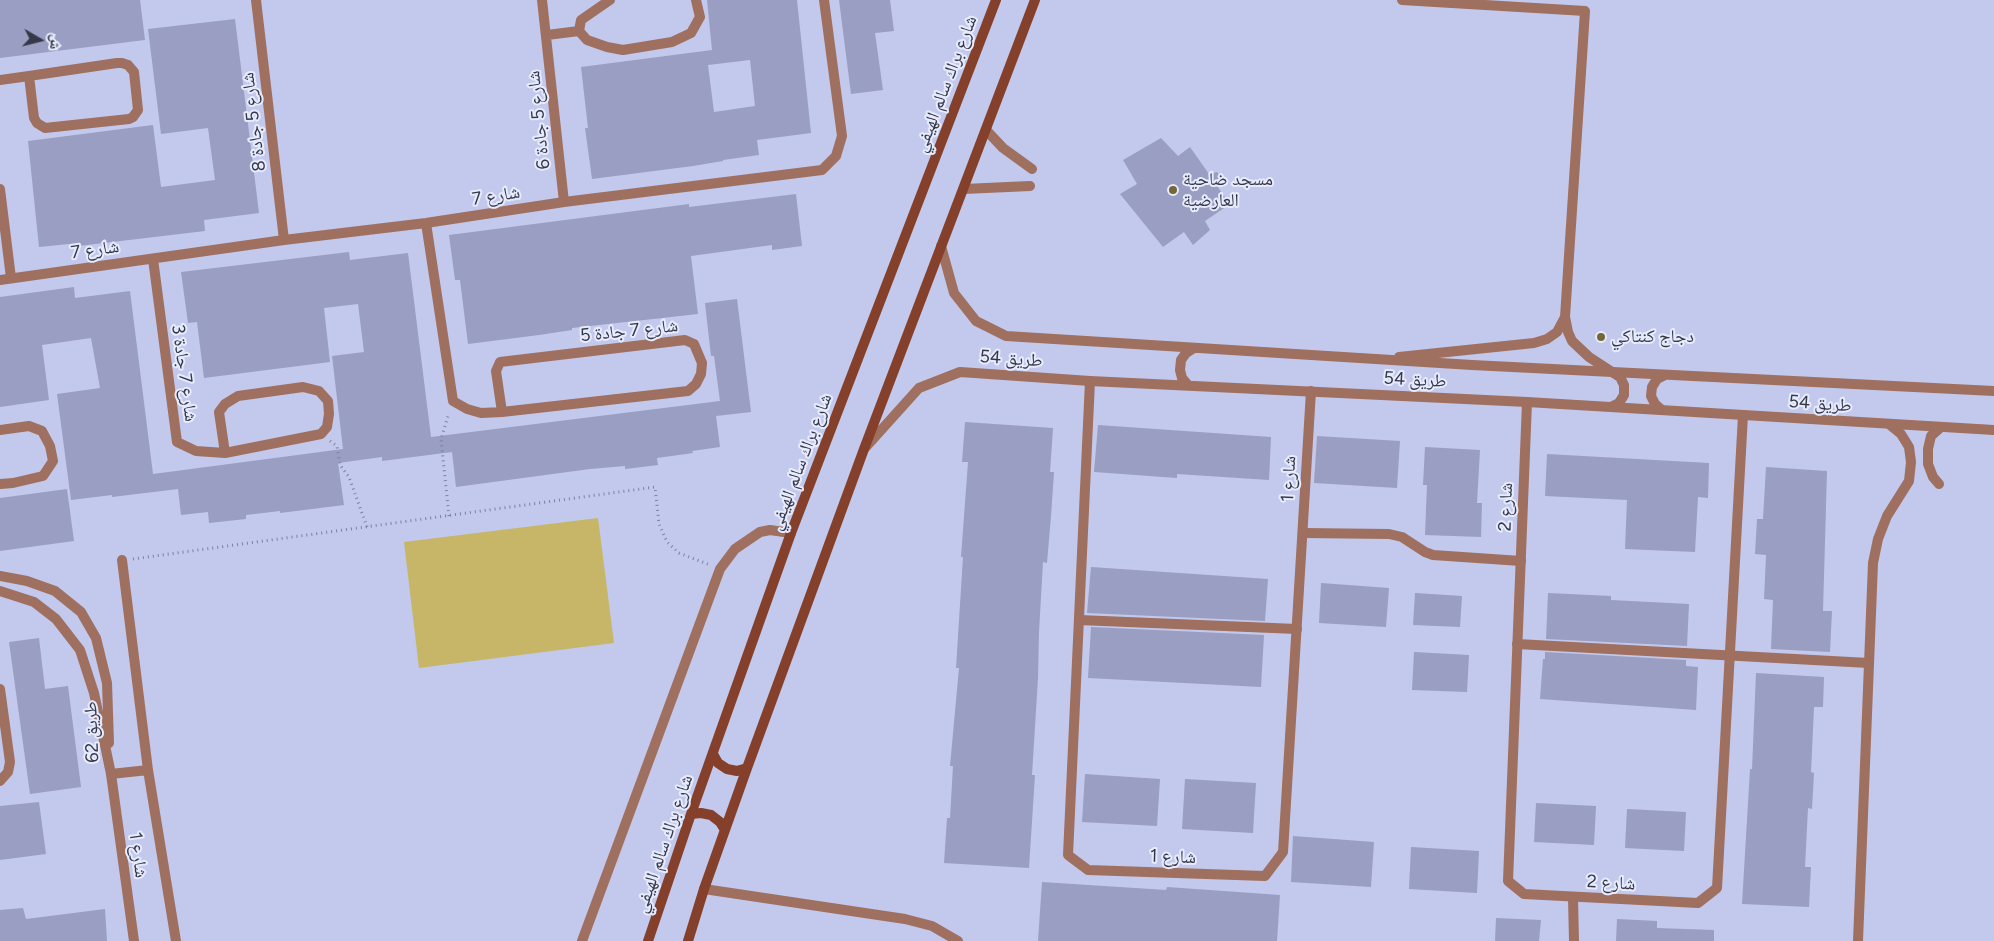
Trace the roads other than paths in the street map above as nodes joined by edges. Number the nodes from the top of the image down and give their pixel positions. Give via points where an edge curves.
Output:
1 (256, 0) edge
2 (542, 0) edge
3 (610, 0) edge
4 (696, 0) edge
5 (824, 0) edge
6 (996, 0) edge
7 (1402, 0) edge
8 (1408, 0) edge
9 (1033, 2) edge
10 (579, 31) junction
11 (547, 35) junction
12 (29, 76) junction
13 (0, 80) edge
14 (986, 130) junction
15 (1032, 168) dead end
16 (1030, 186) dead end
17 (0, 189) edge
18 (964, 189) junction
19 (564, 202) junction
20 (426, 223) junction
21 (284, 240) junction
22 (940, 246) junction
23 (153, 258) junction
24 (11, 278) junction
25 (0, 280) edge
26 (1565, 317) junction
27 (1194, 348) junction
28 (1380, 359) junction
29 (1612, 372) junction
30 (1665, 374) junction
31 (1090, 381) junction
32 (1188, 385) junction
33 (1311, 391) junction
34 (1994, 391) edge
35 (1527, 402) junction
36 (1611, 407) junction
37 (1662, 410) junction
38 (502, 412) junction
39 (1743, 416) junction
40 (1890, 424) junction
41 (1940, 427) junction
42 (0, 430) edge
43 (1994, 430) edge
44 (864, 449) junction
45 (225, 453) junction
46 (0, 484) edge
47 (1939, 484) dead end
48 (791, 533) junction
49 (1302, 533) junction
50 (122, 560) road end
51 (1521, 561) junction
52 (0, 576) edge
53 (0, 591) edge
54 (1079, 620) junction
55 (1296, 629) junction
56 (1517, 644) junction
57 (1730, 655) junction
58 (1869, 663) junction
59 (0, 688) edge
60 (713, 754) junction
61 (747, 768) junction
62 (148, 770) junction
63 (110, 774) junction
64 (0, 781) edge
65 (691, 814) junction
66 (725, 830) junction
67 (704, 889) junction
68 (1573, 897) junction
69 (134, 941) edge
70 (176, 941) edge
71 (582, 941) edge
72 (648, 941) edge
73 (688, 941) edge
74 (958, 941) edge
75 (1574, 941) edge
76 (1858, 941) edge

1 - 21 street, شارع 5 جادة 8
2 - 11 street, شارع 5 جادة 6
3 - 10 street via 582,20
4 - 10 street via 700,16 691,33 672,42 623,50 588,40
5 - 19 street, شارع 7 via 842,136 836,156 822,170
6 - 48 main road, شارع براك سالم الهيفي
7 - 8 street
8 - 26 street via 1585,11
9 - 14 main road
10 - 11 street
11 - 19 street, شارع 5 جادة 6
12 - 12 street via 122,63 134,72 138,110 129,119 45,128 34,118
12 - 13 street
14 - 15 street via 1003,148
14 - 18 main road
16 - 18 street
17 - 24 street
18 - 22 main road
19 - 20 street, شارع 7
20 - 21 street, شارع 7
20 - 38 street, شارع 7 جادة 5 via 453,401 467,410
21 - 23 street, شارع 7
22 - 27 street, طريق 54 via 954,293 976,321 1006,336
22 - 44 main road
23 - 24 street, شارع 7
23 - 45 street, شارع 7 جادة 3 via 177,442 196,452
24 - 25 street, شارع 7
26 - 28 street via 1557,332 1534,343
26 - 29 street via 1572,341
27 - 28 street, طريق 54
27 - 32 street via 1181,360 1182,378
28 - 29 street, طريق 54
29 - 30 street, طريق 54
29 - 36 street via 1620,377 1624,395
30 - 34 street, طريق 54
30 - 37 street via 1657,379 1651,396
31 - 32 street, طريق 54
31 - 44 street, طريق 54 via 960,372 919,388
31 - 54 street, شارع 1
32 - 33 street, طريق 54
33 - 35 street, طريق 54
33 - 49 street, شارع 1
35 - 36 street, طريق 54
35 - 51 street, شارع 2
36 - 37 street, طريق 54
37 - 39 street, طريق 54
38 - 38 street, شارع 7 جادة 5 via 688,390 696,384 702,363 694,344 684,340 500,362 496,371
39 - 40 street, طريق 54
39 - 57 street, شارع 2
40 - 41 street, طريق 54
40 - 58 street via 1909,447 1909,481 1887,516 1878,539
41 - 43 street, طريق 54
41 - 47 street via 1931,436 1928,448 1928,464
42 - 46 street via 28,426 42,432 50,446 53,462 43,476
44 - 61 main road
45 - 45 street, شارع 7 جادة 3 via 219,412 238,396 303,387 319,391 328,401 327,427 321,434
48 - 60 main road, شارع براك سالم الهيفي
48 - 71 street via 760,532 735,549 720,569
49 - 51 street via 1388,534 1402,537 1432,555
49 - 55 street, شارع 1
50 - 62 street
51 - 56 street, شارع 2
52 - 63 street, طريق 62 via 27,581 55,592 81,612 96,638 107,683
53 - 63 street, طريق 62 via 34,602 56,619 80,650 92,686
54 - 55 street
54 - 55 street, شارع 1 via 1068,855 1088,870 1265,876 1283,852
56 - 57 street
56 - 68 street, شارع 2 via 1508,880 1524,894
57 - 58 street
57 - 68 street, شارع 2 via 1717,888 1698,903
58 - 76 street
59 - 64 street via 10,762 8,772
60 - 61 main road via 727,769
60 - 65 main road, شارع براك سالم الهيفي
61 - 66 main road
62 - 63 street
62 - 70 street
63 - 69 street, شارع 1
65 - 66 main road via 711,815
65 - 72 main road, شارع براك سالم الهيفي
66 - 67 main road
67 - 73 main road
67 - 74 street via 912,920 932,926
68 - 75 street

